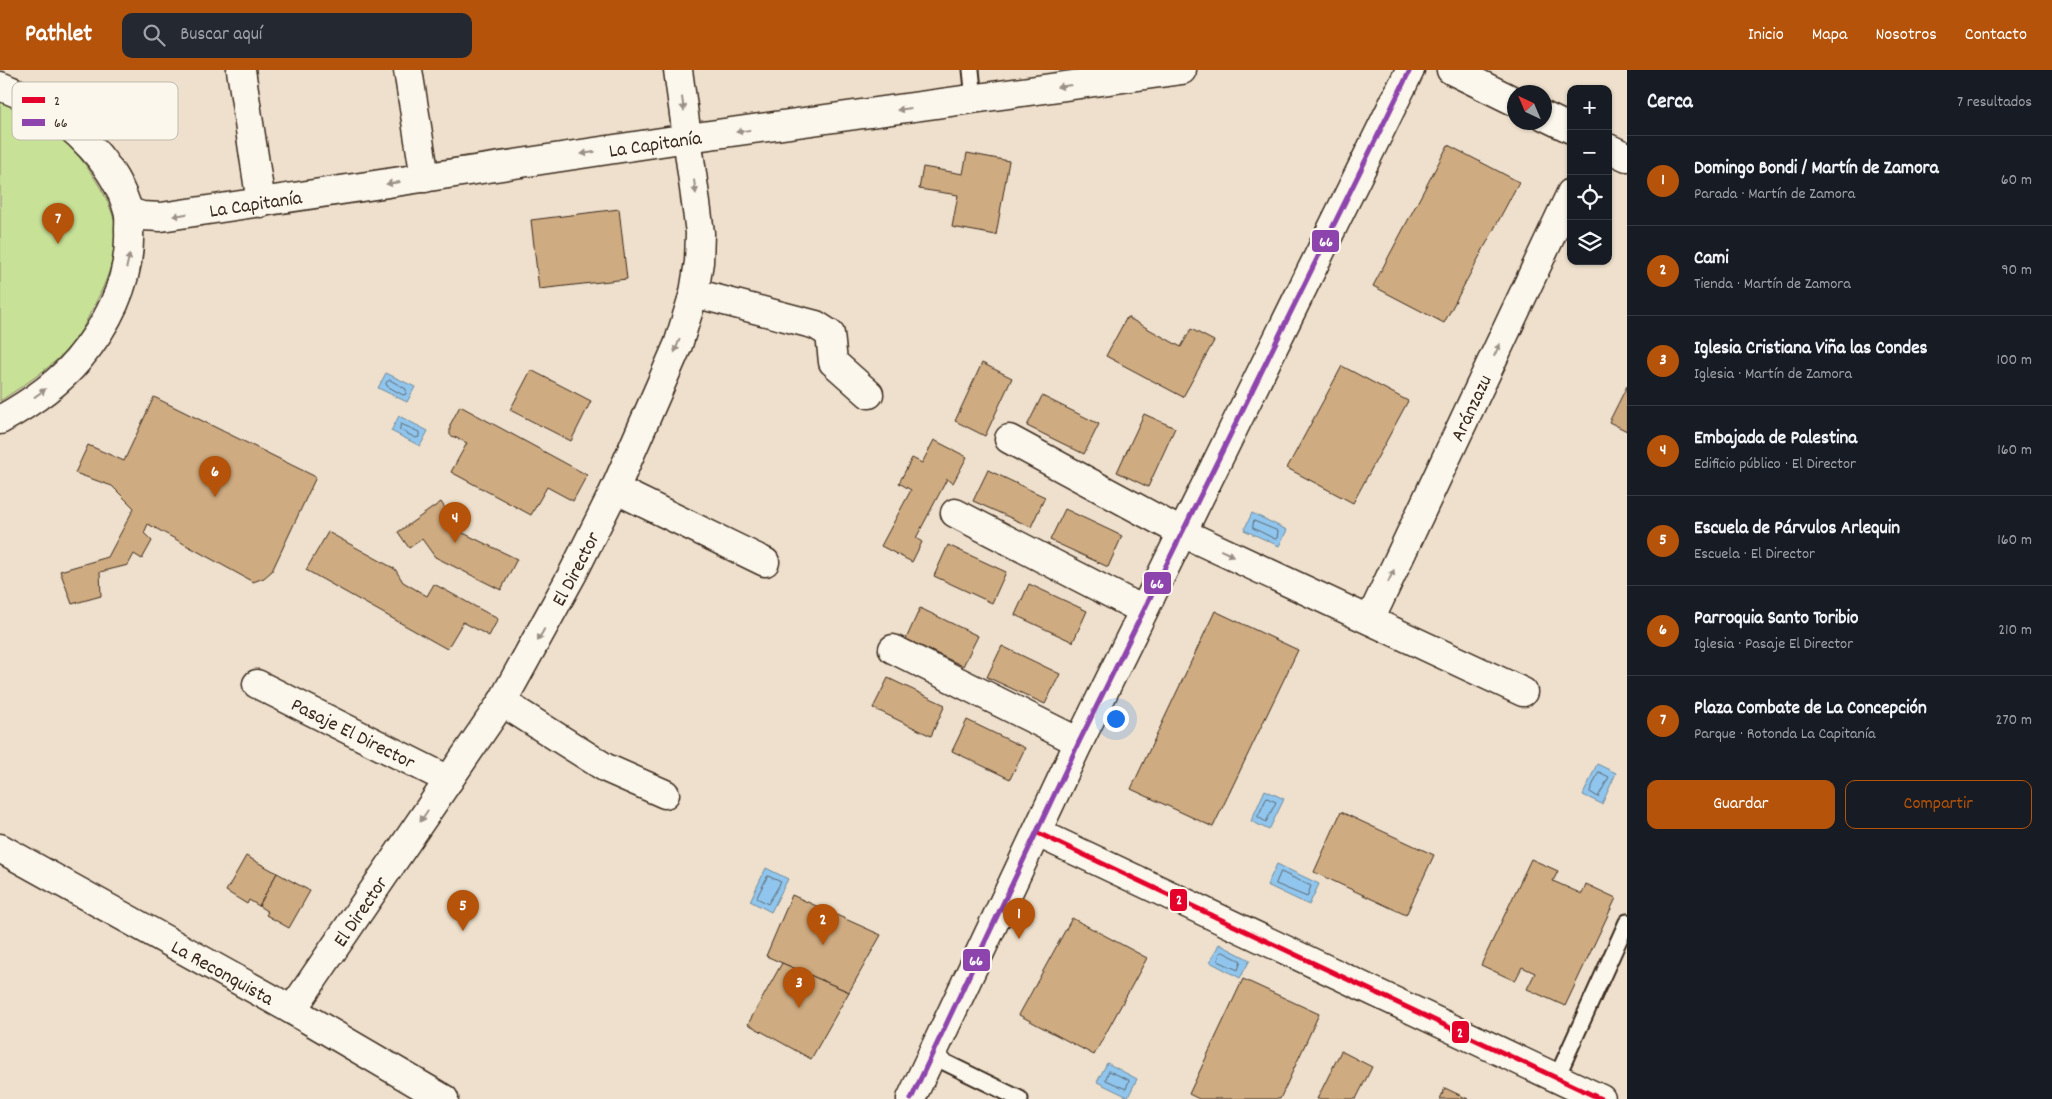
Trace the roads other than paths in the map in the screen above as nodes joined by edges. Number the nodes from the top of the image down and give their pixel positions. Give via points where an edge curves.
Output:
1 (241, 70) edge
2 (408, 70) edge
3 (678, 70) edge
4 (971, 70) edge
5 (1182, 70) edge
6 (1410, 70) edge
7 (1451, 70) edge
8 (0, 86) edge
9 (12, 91) edge
10 (1507, 98) edge
11 (974, 99) junction
12 (1552, 120) edge
13 (1567, 127) edge
14 (688, 138) junction
15 (84, 140) edge
16 (1612, 150) edge
17 (1627, 157) edge
18 (425, 178) junction
19 (261, 202) junction
20 (1567, 202) edge
21 (129, 212) junction
22 (694, 293) junction
23 (868, 394) dead end
24 (0, 420) edge
25 (1009, 439) dead end
26 (615, 489) junction
27 (954, 513) dead end
28 (1183, 533) junction
29 (765, 562) dead end
30 (1143, 610) junction
31 (1370, 620) junction
32 (893, 649) dead end
33 (257, 684) dead end
34 (1523, 692) dead end
35 (502, 702) junction
36 (1079, 742) junction
37 (449, 780) junction
38 (665, 794) dead end
39 (1038, 834) junction
40 (0, 848) edge
41 (1627, 922) edge
42 (292, 1010) junction
43 (932, 1056) junction
44 (1556, 1078) junction
45 (444, 1099) edge
46 (911, 1099) edge
47 (1020, 1099) edge
48 (1601, 1099) edge

1 - 19 street
2 - 18 street
3 -> 14 street, El Director
4 - 11 lane
5 -> 11 street, La Capitanía
6 - 28 street
7 - 10 street
8 - 9 street
11 -> 14 street, La Capitanía
12 - 13 street
14 -> 18 street, La Capitanía
14 -> 22 street, El Director via 700,233
15 - 21 street via 105,166
16 - 17 street
18 -> 19 street, La Capitanía
19 -> 21 street, La Capitanía via 161,217
31 -> 20 street, Aránzazu
24 -> 21 street via 45,390 77,361 106,320 122,287 130,254
22 - 23 street via 816,325 830,334 833,362
22 -> 26 street, El Director via 678,345
25 - 28 street
26 - 29 street
26 -> 35 street, El Director via 540,637
27 - 30 street
28 - 30 street
28 -> 31 street
30 - 36 street
31 - 34 street
32 - 36 street
33 - 37 street, Pasaje El Director
35 - 37 street, El Director
35 - 38 street via 606,768
36 - 39 street
37 -> 42 street, El Director
39 - 43 street
39 - 44 street
40 - 42 street, La Reconquista
41 - 44 lane
42 - 45 street, La Reconquista
43 - 46 street
43 - 47 lane
44 - 48 street

